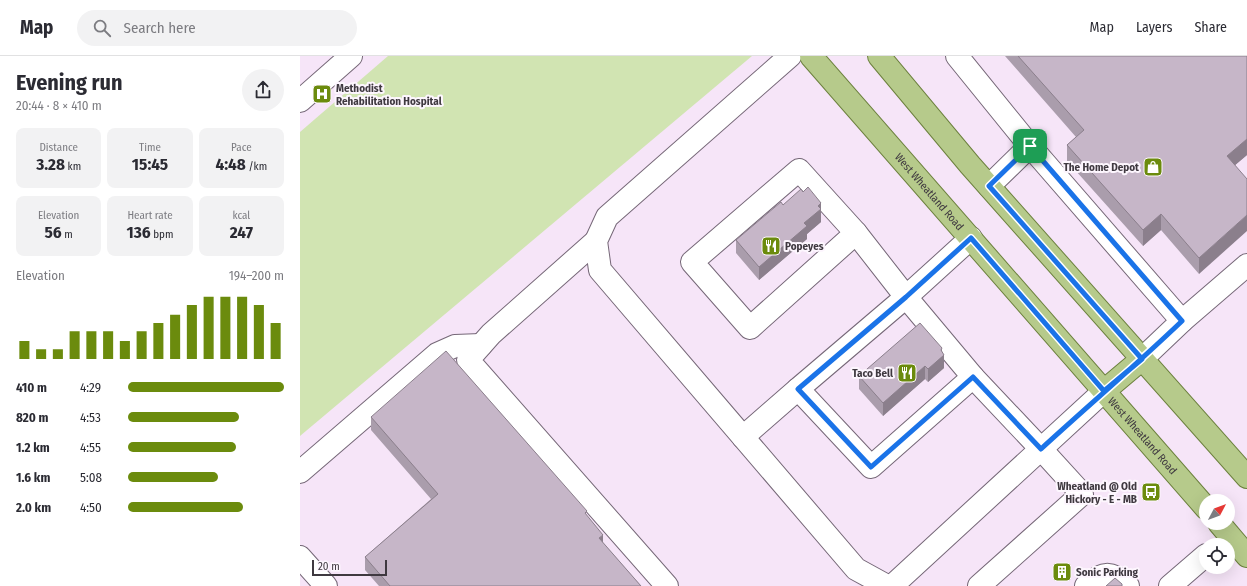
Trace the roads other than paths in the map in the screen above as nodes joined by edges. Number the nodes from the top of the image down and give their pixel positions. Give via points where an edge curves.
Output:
1 (351, 56) edge
2 (790, 56) edge
3 (811, 56) edge
4 (879, 56) edge
5 (957, 56) edge
6 (300, 102) edge
7 (1030, 146) junction
8 (989, 186) junction
9 (856, 233) junction
10 (971, 238) junction
11 (596, 241) junction
12 (1247, 265) edge
13 (906, 297) junction
14 (1182, 321) junction
15 (481, 346) junction
16 (1142, 359) junction
17 (973, 377) junction
18 (798, 389) junction
19 (1104, 391) junction
20 (743, 437) junction
21 (1041, 449) junction
22 (300, 472) edge
23 (1247, 477) edge
24 (1199, 500) edge
25 (1221, 534) edge
26 (1247, 556) edge
27 (300, 557) edge
28 (1199, 561) edge
29 (326, 586) edge
30 (667, 586) edge
31 (887, 586) edge
32 (892, 586) edge
33 (979, 586) edge
34 (1086, 586) edge
35 (1128, 586) edge
36 (1170, 586) edge

1 - 6 lane
2 - 11 lane via 607,217
3 - 10 main road, West Wheatland Road
4 - 8 main road
5 - 7 lane
7 - 8 lane
7 - 14 lane
8 - 16 main road
9 - 9 lane via 750,328 692,262 799,170
9 - 13 lane
10 - 13 lane
10 - 19 main road, West Wheatland Road
11 - 15 lane via 491,334
11 - 20 lane via 600,270
12 - 14 lane
13 - 17 lane
13 - 18 lane
14 - 16 lane
15 - 22 lane via 455,346 437,354
15 - 30 lane via 468,360
16 - 19 main road
16 - 23 main road
17 - 18 lane via 871,467
17 - 21 lane
18 - 20 lane
19 - 21 lane
19 - 24 main road, West Wheatland Road
20 - 31 lane via 856,569
21 - 32 lane
21 - 33 lane via 1082,494
25 - 26 main road
27 - 29 lane
28 - 36 lane
34 - 35 lane via 1102,575 1111,574

